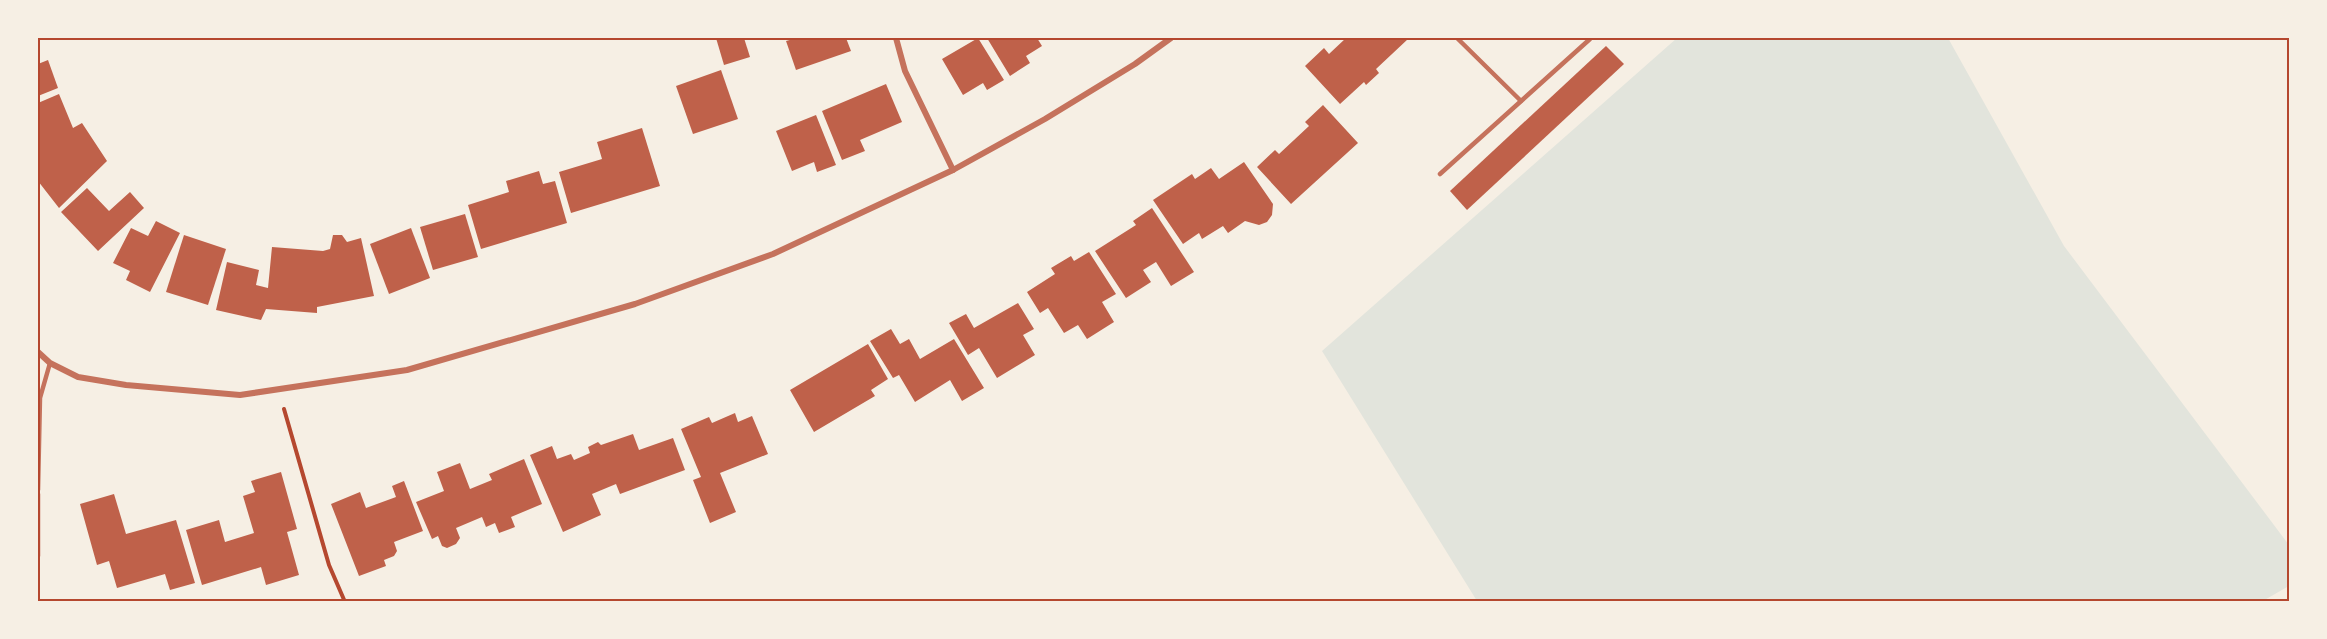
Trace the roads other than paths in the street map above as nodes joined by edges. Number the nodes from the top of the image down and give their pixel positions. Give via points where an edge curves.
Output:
1 (896, 38) edge
2 (1171, 38) edge
3 (1457, 38) edge
4 (1590, 39) edge
5 (1521, 101) junction
6 (953, 170) junction
7 (1440, 174) dead end
8 (38, 352) edge
9 (50, 363) junction
10 (38, 468) edge
11 (38, 492) edge
12 (38, 556) edge

1 - 6 street via 905,71
2 - 6 street via 1045,120
3 - 5 lane
4 - 5 lane
5 - 7 lane
6 - 9 street via 773,254 635,304 407,370 240,395 78,377
8 - 9 street
9 - 10 lane via 40,398
10 - 11 lane
11 - 12 lane

